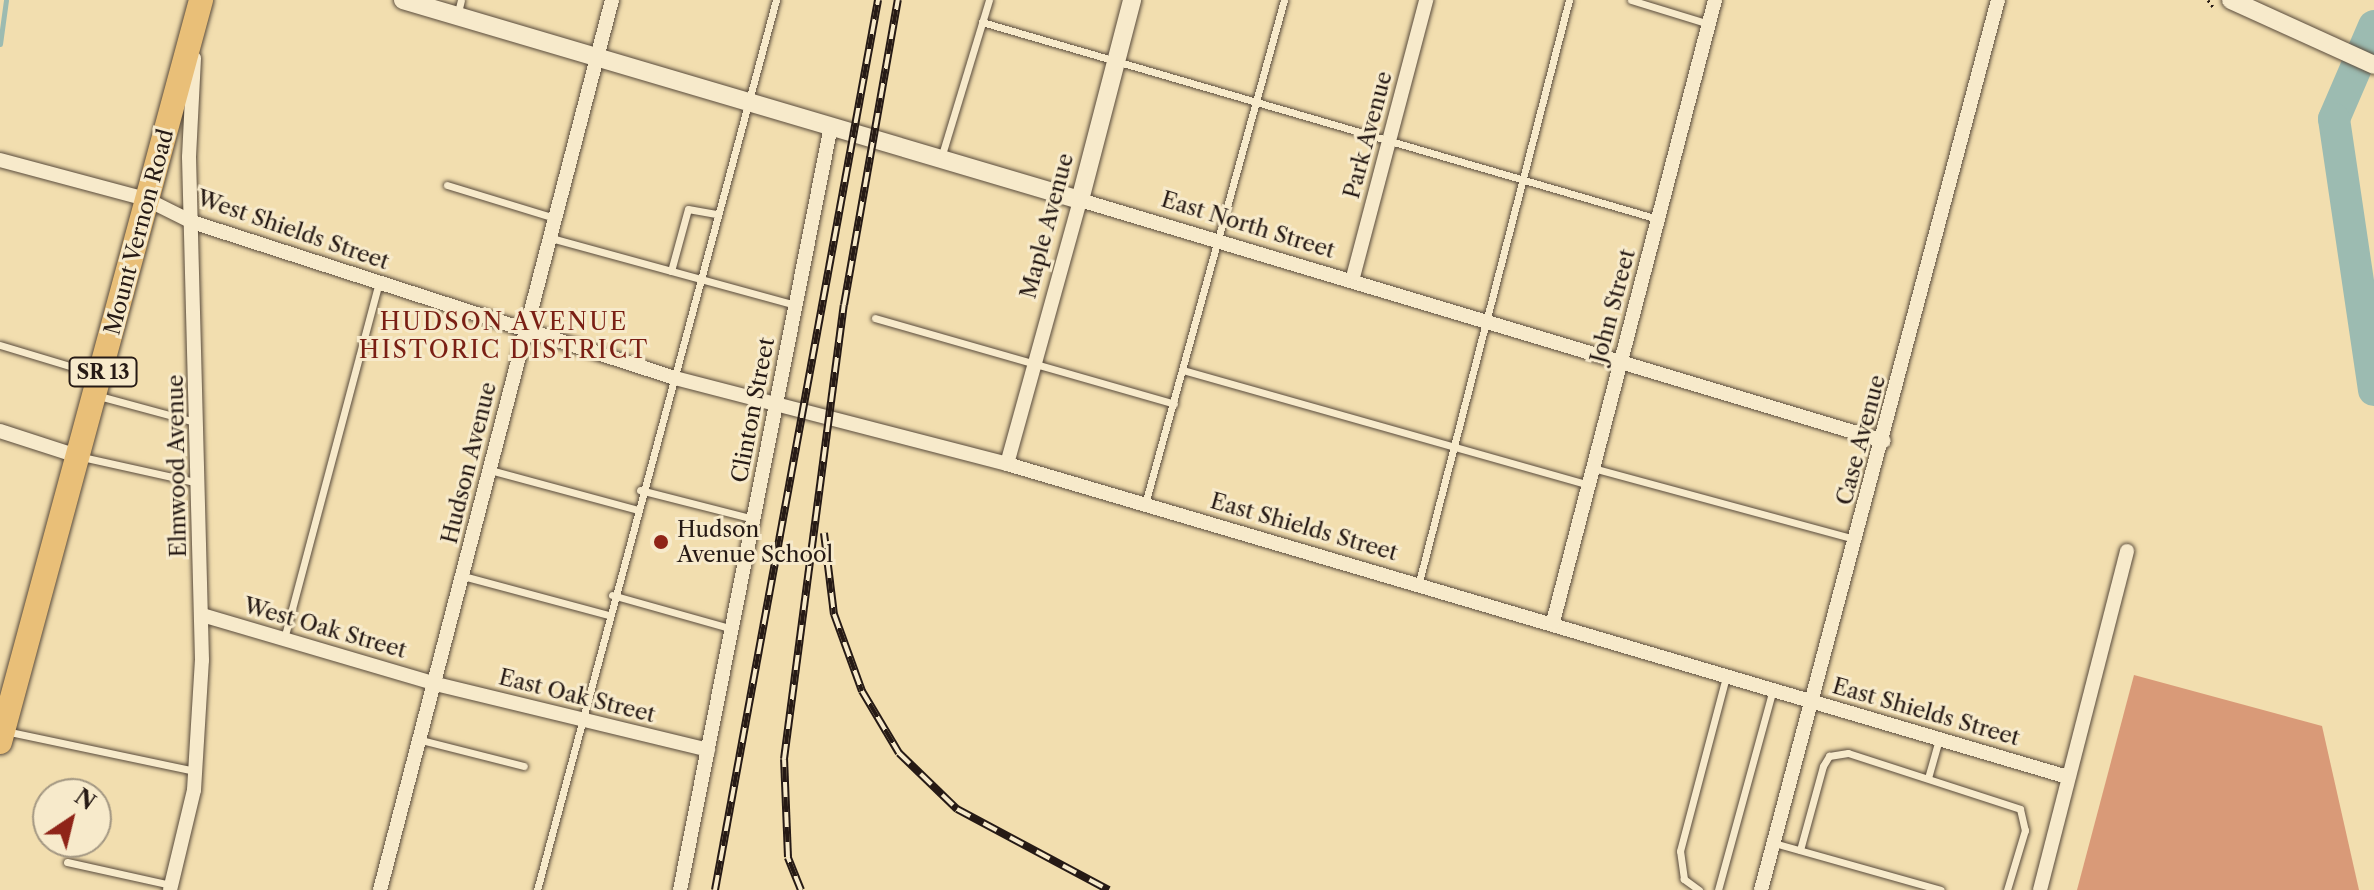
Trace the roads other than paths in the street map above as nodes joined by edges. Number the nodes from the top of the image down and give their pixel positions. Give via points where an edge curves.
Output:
1 (201, 0) edge
2 (403, 0) edge
3 (612, 0) edge
4 (776, 0) edge
5 (989, 0) edge
6 (1132, 0) edge
7 (1284, 0) edge
8 (1426, 0) edge
9 (1569, 0) edge
10 (1631, 0) edge
11 (1715, 0) edge
12 (1998, 0) edge
13 (2231, 0) edge
14 (459, 9) edge
15 (982, 22) junction
16 (1709, 24) junction
17 (194, 38) junction
18 (596, 60) junction
19 (1116, 63) junction
20 (2374, 65) edge
21 (748, 100) junction
22 (1257, 101) junction
23 (831, 126) junction
24 (1389, 141) junction
25 (941, 158) junction
26 (0, 160) edge
27 (1523, 179) junction
28 (447, 185) dead end
29 (146, 199) junction
30 (1080, 200) junction
31 (715, 214) junction
32 (555, 218) junction
33 (1658, 219) junction
34 (192, 222) junction
35 (550, 238) junction
36 (1217, 241) junction
37 (671, 271) junction
38 (700, 279) junction
39 (1352, 281) junction
40 (379, 283) junction
41 (796, 305) junction
42 (875, 318) dead end
43 (1483, 320) junction
44 (526, 328) junction
45 (0, 345) edge
46 (1621, 361) junction
47 (1034, 364) junction
48 (1183, 370) junction
49 (675, 378) junction
50 (99, 385) junction
51 (1174, 404) junction
52 (776, 406) junction
53 (198, 423) junction
54 (0, 431) edge
55 (1884, 441) junction
56 (1449, 449) junction
57 (80, 457) junction
58 (1007, 464) junction
59 (1593, 468) junction
60 (490, 470) junction
61 (199, 483) junction
62 (1589, 485) junction
63 (640, 490) junction
64 (1145, 504) junction
65 (635, 509) junction
66 (755, 520) junction
67 (1856, 539) junction
68 (2127, 551) dead end
69 (463, 576) junction
70 (1419, 582) junction
71 (612, 595) junction
72 (202, 615) junction
73 (609, 615) junction
74 (1553, 622) junction
75 (734, 629) junction
76 (284, 639) junction
77 (1727, 675) junction
78 (436, 684) junction
79 (1773, 689) junction
80 (1811, 701) junction
81 (581, 720) junction
82 (2, 736) edge
83 (1939, 739) junction
84 (421, 740) junction
85 (708, 750) junction
86 (524, 766) dead end
87 (194, 771) junction
88 (2068, 777) junction
89 (1928, 778) junction
90 (1774, 843) junction
91 (1800, 850) junction
92 (67, 862) dead end
93 (170, 888) edge
94 (380, 890) edge
95 (537, 890) edge
96 (680, 890) edge
97 (1699, 890) edge
98 (1718, 890) edge
99 (1761, 890) edge
100 (1941, 890) edge
101 (2007, 890) edge
102 (2040, 890) edge

1 - 17 highway, Mount Vernon Road / SR 13
2 - 14 street, East North Street
3 - 18 street, Hudson Avenue
4 - 21 lane
5 - 15 lane
6 - 19 street, Maple Avenue
7 - 22 lane
8 - 24 street, Park Avenue
9 - 27 lane
10 - 16 lane
11 - 16 street, John Street
12 - 55 street, Case Avenue
13 - 20 street
14 - 18 street, East North Street
15 - 19 lane
15 - 25 lane
16 - 33 street, John Street
17 - 29 highway, Mount Vernon Road / SR 13
17 - 34 street, Elmwood Avenue
18 - 21 street, East North Street
18 - 32 street, Hudson Avenue
19 - 22 lane
19 - 30 street, Maple Avenue
21 - 23 street, East North Street
21 - 31 lane
22 - 24 lane
22 - 36 lane
23 - 25 street, East North Street
23 - 41 street, Clinton Street
24 - 27 lane
24 - 39 street, Park Avenue
25 - 30 street, East North Street
26 - 29 street, West Shields Street
27 - 33 lane
27 - 43 lane
28 - 32 lane
29 - 34 street, West Shields Street
29 - 50 highway, Mount Vernon Road / SR 13
30 - 36 street, East North Street
30 - 47 street, Maple Avenue
31 - 37 lane via 688,209
31 - 38 lane
32 - 35 street, Hudson Avenue
33 - 46 street, John Street
34 - 40 street, West Shields Street
34 - 53 street, Elmwood Avenue
35 - 37 lane
35 - 44 street, Hudson Avenue
36 - 39 street, East North Street
36 - 48 lane
37 - 38 lane
38 - 41 lane
38 - 49 lane
39 - 43 street, East North Street
40 - 44 street, West Shields Street
40 - 76 lane
41 - 52 street, Clinton Street
42 - 47 lane
43 - 46 street, East North Street
43 - 56 lane
44 - 49 street, East Shields Street
44 - 60 street, Hudson Avenue
45 - 50 lane
46 - 55 street, East North Street
46 - 59 street, John Street
47 - 51 lane
47 - 58 street, Maple Avenue
48 - 51 lane
48 - 56 lane
49 - 52 street, East Shields Street
49 - 63 lane
50 - 53 lane
50 - 57 highway, Mount Vernon Road / SR 13
51 - 64 lane
52 - 58 street, East Shields Street
52 - 66 street, Clinton Street
53 - 61 street, Elmwood Avenue
54 - 57 street
55 - 67 street, Case Avenue
56 - 62 lane
56 - 70 lane
57 - 61 lane
57 - 82 highway, Mount Vernon Road / SR 13
58 - 64 street, East Shields Street
59 - 62 street, John Street
59 - 67 lane
60 - 65 lane
60 - 69 street, Hudson Avenue
61 - 72 street, Elmwood Avenue
62 - 74 street, John Street
63 - 65 lane
63 - 66 lane
64 - 70 street, East Shields Street
65 - 71 lane
66 - 75 street, Clinton Street
67 - 80 street, Case Avenue
68 - 88 street
69 - 73 lane
69 - 78 street, Hudson Avenue
70 - 74 street, East Shields Street
71 - 73 lane
71 - 75 lane
72 - 76 street, West Oak Street
72 - 87 street, Elmwood Avenue
73 - 81 lane
74 - 77 street, East Shields Street
75 - 85 street, Clinton Street
76 - 78 street, West Oak Street
77 - 79 street, East Shields Street
77 - 97 lane via 1680,851 1684,879
78 - 81 street, East Oak Street
78 - 84 street, Hudson Avenue
79 - 80 street, East Shields Street
79 - 98 lane
80 - 83 street, East Shields Street
80 - 90 street, Case Avenue
81 - 85 street, East Oak Street
81 - 95 lane
82 - 87 lane
83 - 88 street, East Shields Street
83 - 89 lane
84 - 86 lane
84 - 94 street, Hudson Avenue
85 - 96 street, Clinton Street
87 - 93 street, Elmwood Avenue
88 - 102 street
89 - 91 lane via 1848,753 1829,756
89 - 101 lane via 2020,809 2025,830
90 - 91 lane
90 - 99 street, Case Avenue
91 - 100 lane
92 - 93 lane

